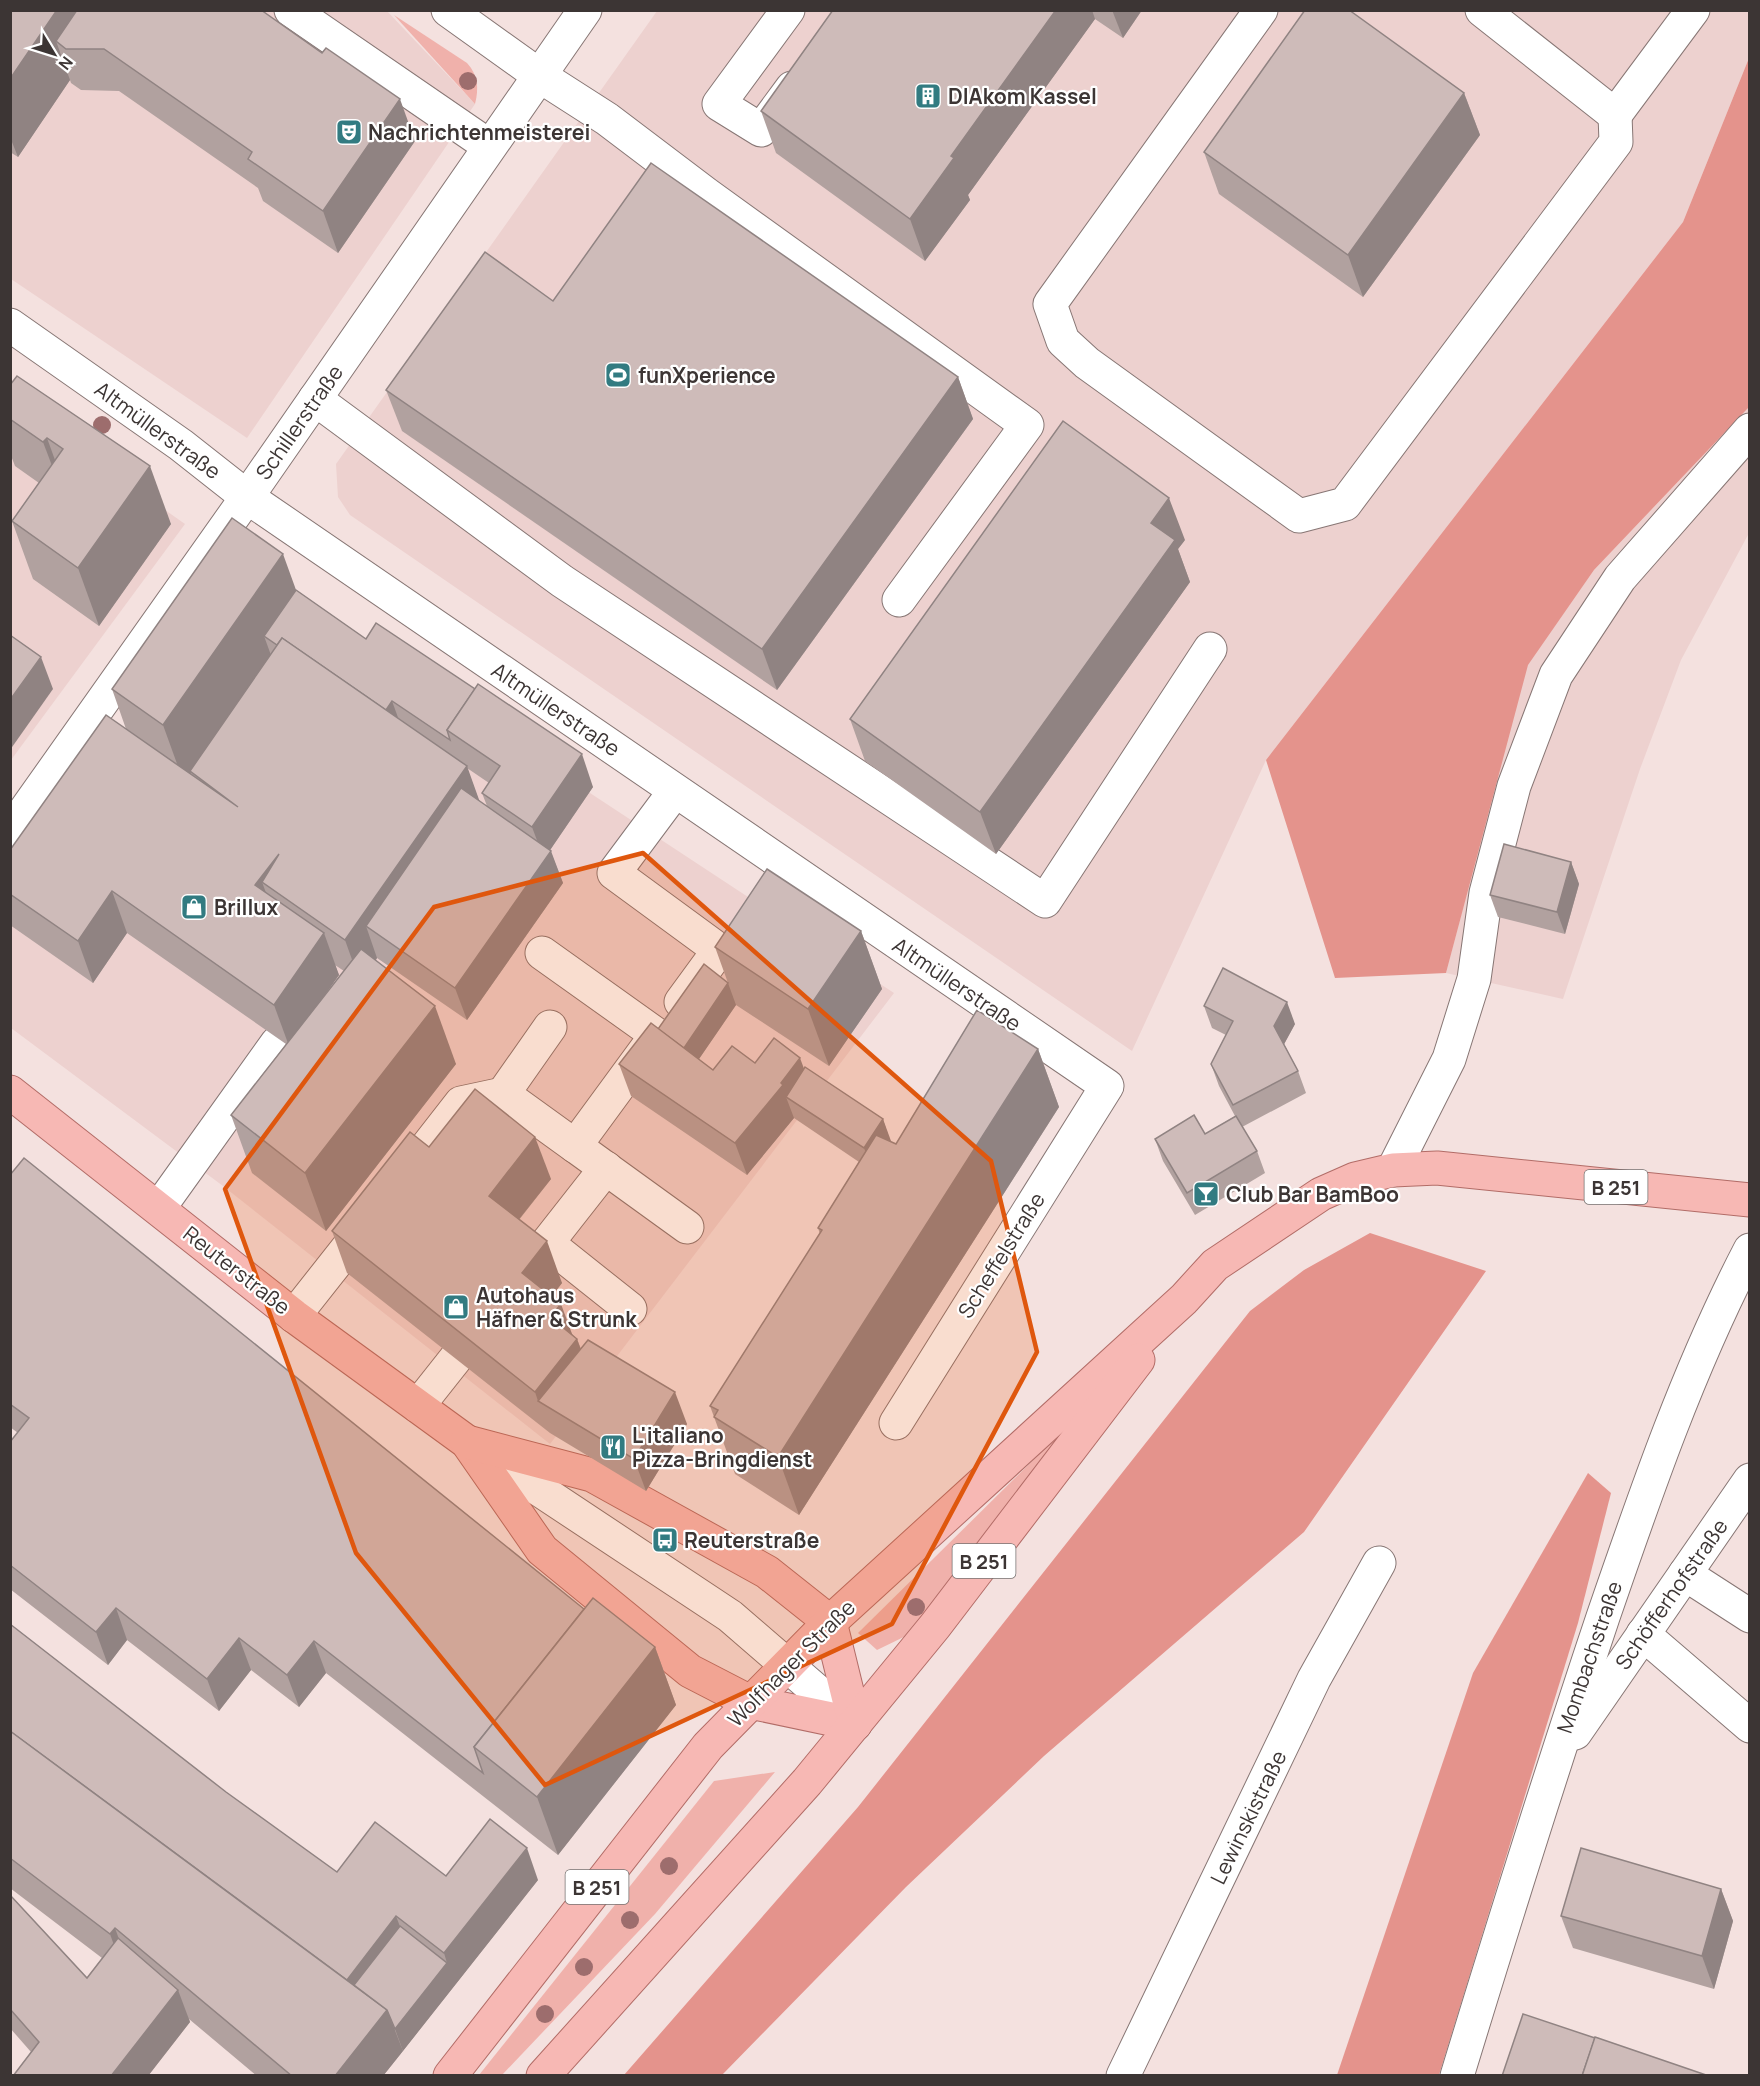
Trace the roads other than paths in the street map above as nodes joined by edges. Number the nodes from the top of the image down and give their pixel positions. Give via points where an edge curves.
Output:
1 (291, 10) edge
2 (448, 10) edge
3 (585, 10) edge
4 (788, 10) edge
5 (1261, 10) edge
6 (1482, 10) edge
7 (1693, 10) edge
8 (807, 66) edge
9 (540, 76) junction
10 (1615, 116) junction
11 (489, 146) junction
12 (10, 325) edge
13 (315, 399) junction
14 (1749, 430) edge
15 (247, 497) junction
16 (899, 600) dead end
17 (1210, 649) dead end
18 (675, 791) junction
19 (10, 832) edge
20 (542, 954) dead end
21 (550, 1027) dead end
22 (657, 1035) junction
23 (277, 1043) edge
24 (1107, 1086) joint
25 (10, 1092) edge
26 (503, 1094) junction
27 (575, 1146) junction
28 (606, 1168) junction
29 (1407, 1169) junction
30 (1749, 1200) edge
31 (159, 1208) junction
32 (687, 1227) dead end
33 (1749, 1250) edge
34 (1739, 1292) edge
35 (1184, 1299) junction
36 (630, 1309) dead end
37 (294, 1316) junction
38 (456, 1358) edge
39 (418, 1406) junction
40 (896, 1423) dead end
41 (467, 1442) junction
42 (1749, 1480) edge
43 (1379, 1563) dead end
44 (1685, 1574) junction
45 (1749, 1616) edge
46 (830, 1622) junction
47 (1643, 1634) junction
48 (788, 1665) junction
49 (750, 1702) junction
50 (855, 1724) junction
51 (1749, 1726) edge
52 (1552, 1767) junction
53 (450, 2076) edge
54 (543, 2076) edge
55 (1123, 2076) edge
56 (1457, 2076) edge

1 - 11 street
2 - 9 street
3 - 9 street, Schillerstraße
4 - 8 street via 719,104 761,130
5 - 10 street via 1050,304 1062,341 1087,363 1299,516 1345,504 1616,142
6 - 10 street
7 - 10 street
9 - 11 street, Schillerstraße
9 - 16 street via 607,119 1027,425
11 - 13 street, Schillerstraße
12 - 15 street, Altmüllerstraße via 181,445
13 - 15 street, Schillerstraße
13 - 17 street via 562,581 1045,901
14 - 29 street via 1620,578 1556,675 1514,786 1486,893 1474,979 1449,1059
15 - 18 street, Altmüllerstraße
15 - 19 street, Schillerstraße
18 - 22 street via 614,873 719,950
18 - 24 street, Altmüllerstraße
20 - 22 street
21 - 26 street
22 - 27 street
23 - 31 street
24 - 40 street, Scheffelstraße
25 - 31 main road, Reuterstraße
26 - 27 street
26 - 37 street via 461,1103
27 - 28 street
28 - 32 street
28 - 36 street via 540,1252
29 - 30 main road, Wolfhager Straße / B 251
29 - 35 main road, Wolfhager Straße / B 251 via 1355,1179 1321,1194 1215,1265
31 - 37 main road, Reuterstraße
33 - 34 street, Mombachstraße
34 - 52 street, Mombachstraße via 1691,1372
35 - 46 main road, Wolfhager Straße / B 251
35 - 50 main road, Wolfhager Straße / B 251 via 935,1626
37 - 39 main road, Reuterstraße
38 - 39 street
39 - 41 main road, Reuterstraße
41 - 46 main road, Reuterstraße via 592,1475 767,1572
41 - 48 street via 730,1617
41 - 49 main road, Reuterstraße via 542,1550 690,1671
42 - 44 street, Schöfferhofstraße
43 - 55 street, Lewinskistraße via 1314,1679
44 - 45 street
44 - 47 street, Schöfferhofstraße
46 - 48 main road, Wolfhager Straße / B 251
46 - 50 main road
47 - 51 street
47 - 52 street, Schöfferhofstraße
48 - 49 main road, Wolfhager Straße / B 251
48 - 50 street
49 - 50 main road, Reuterstraße
49 - 53 main road, Wolfhager Straße / B 251 via 708,1746
50 - 54 main road, Wolfhager Straße / B 251 via 778,1816
52 - 56 street, Mombachstraße

